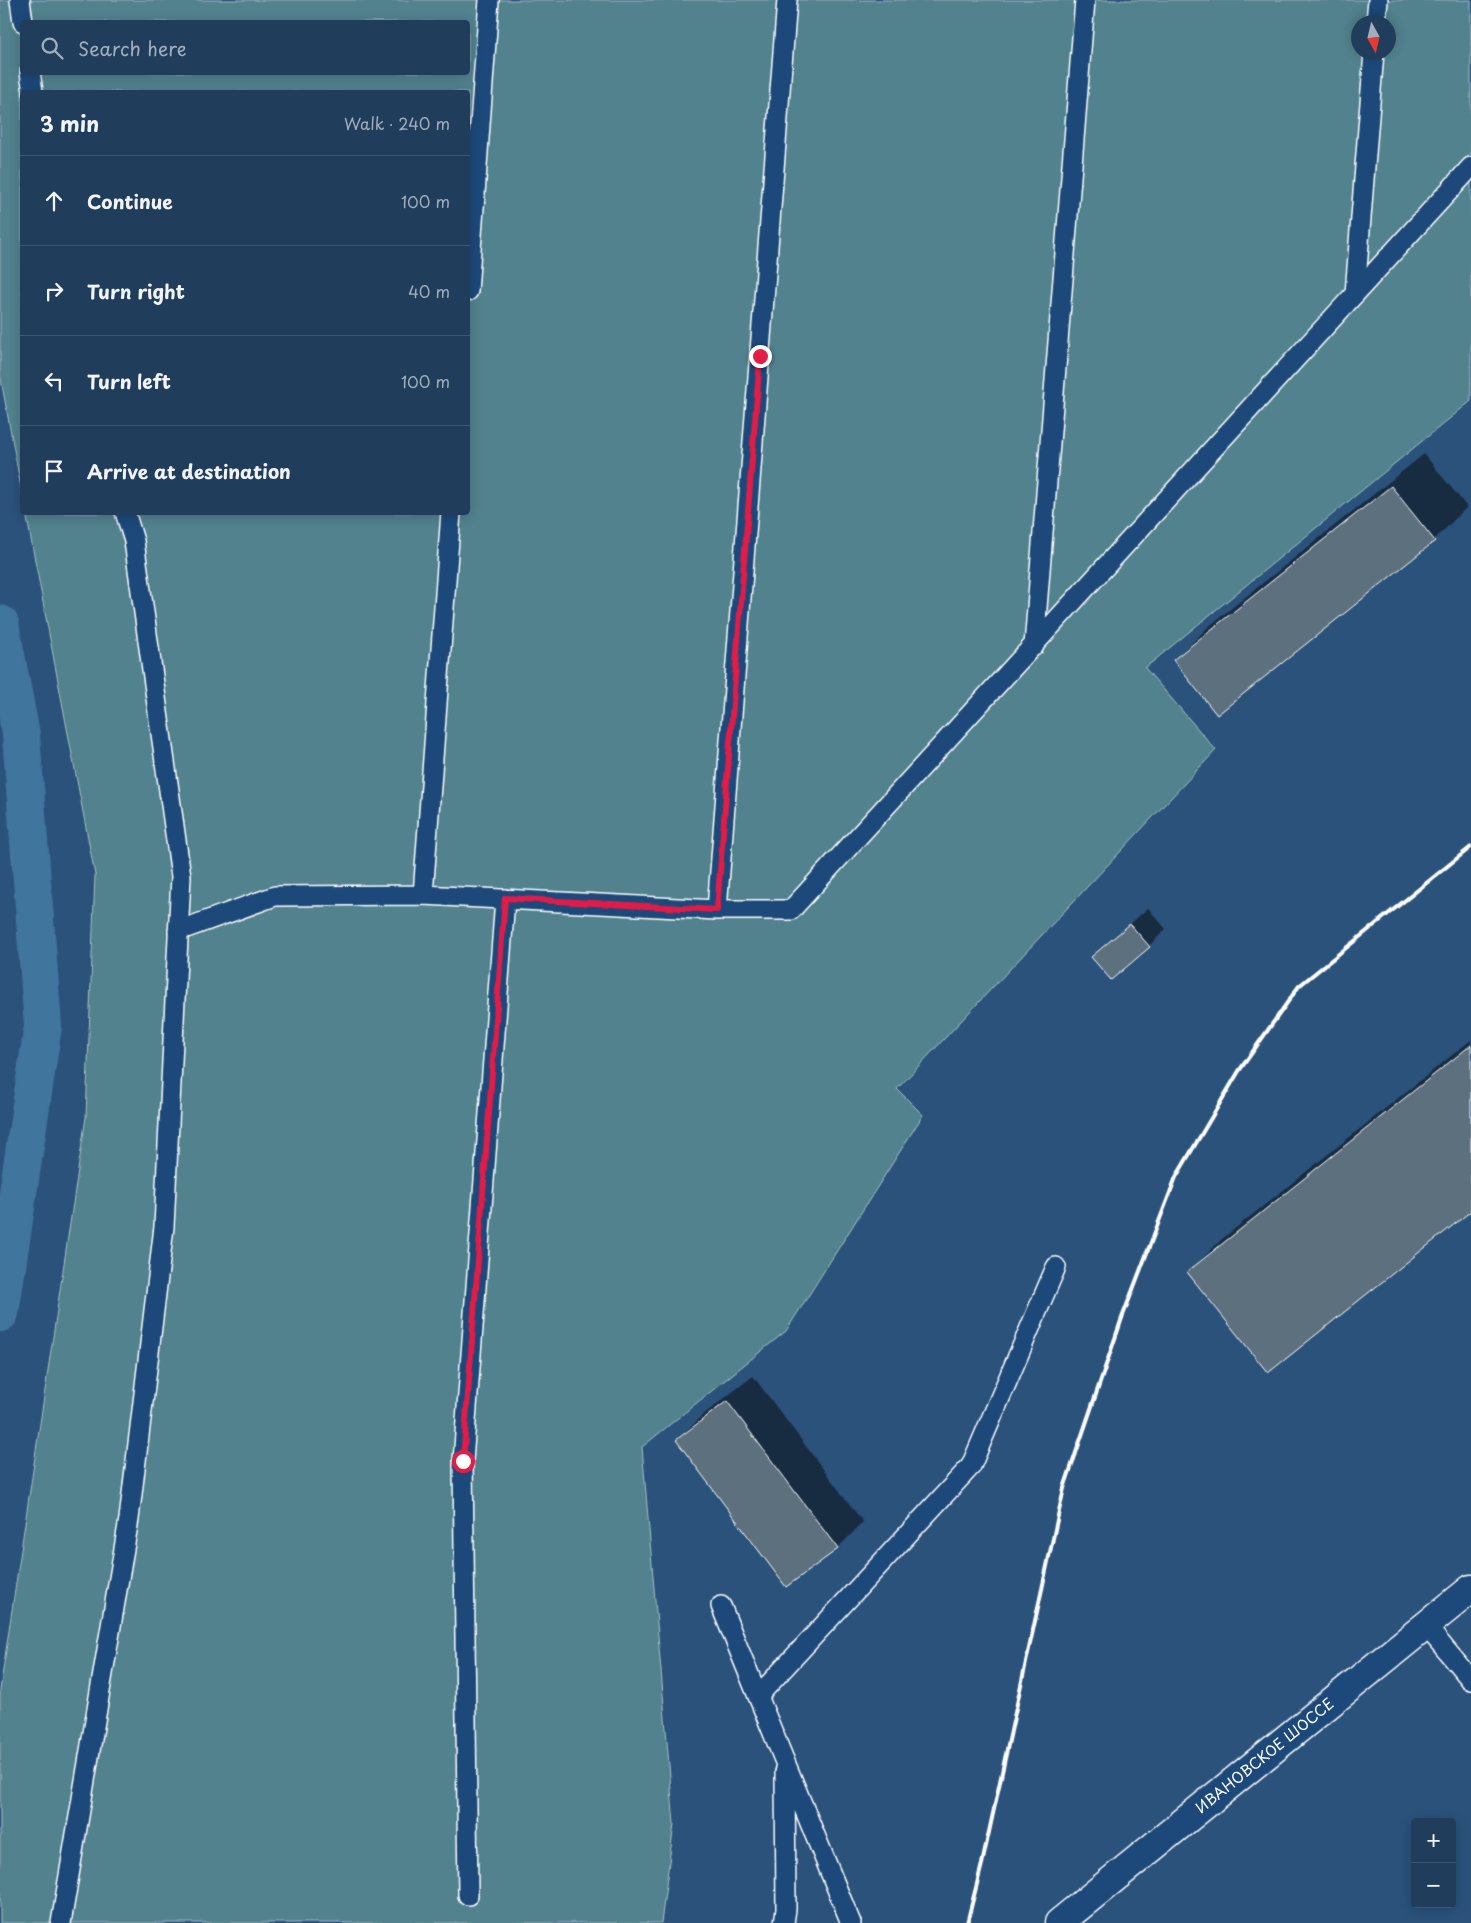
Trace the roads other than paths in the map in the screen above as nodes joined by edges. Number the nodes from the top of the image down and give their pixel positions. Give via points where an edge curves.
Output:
1 (20, 0) edge
2 (489, 0) edge
3 (787, 0) edge
4 (1085, 0) edge
5 (1378, 0) edge
6 (1377, 15) edge
7 (23, 20) edge
8 (1373, 60) edge
9 (30, 75) edge
10 (33, 90) edge
11 (1471, 167) edge
12 (470, 263) edge
13 (1355, 294) junction
14 (126, 515) edge
15 (451, 515) edge
16 (1034, 646) junction
17 (423, 895) junction
18 (505, 898) junction
19 (717, 910) junction
20 (178, 931) junction
21 (1056, 1268) dead end
22 (1471, 1589) edge
23 (721, 1606) dead end
24 (1426, 1626) junction
25 (1471, 1680) edge
26 (758, 1696) junction
27 (784, 1762) junction
28 (468, 1895) dead end
29 (61, 1923) edge
30 (784, 1923) edge
31 (851, 1923) edge
32 (1060, 1923) edge

1 - 7 lane
2 - 12 lane
3 - 19 lane
4 - 16 lane
5 - 6 lane
8 - 13 lane
9 - 10 lane
11 - 13 lane
13 - 16 lane
14 - 20 lane via 134,541 181,876
15 - 17 lane
16 - 19 lane via 791,910
17 - 18 lane
17 - 20 lane via 274,896
18 - 19 lane
18 - 28 lane via 463,1461
20 - 29 lane via 163,1237 129,1519
21 - 26 lane via 971,1466
22 - 24 street, ИВАНОВСКОЕ ШОССЕ
23 - 26 lane
24 - 25 lane
24 - 32 street, ИВАНОВСКОЕ ШОССЕ
26 - 27 lane
27 - 30 lane
27 - 31 lane

